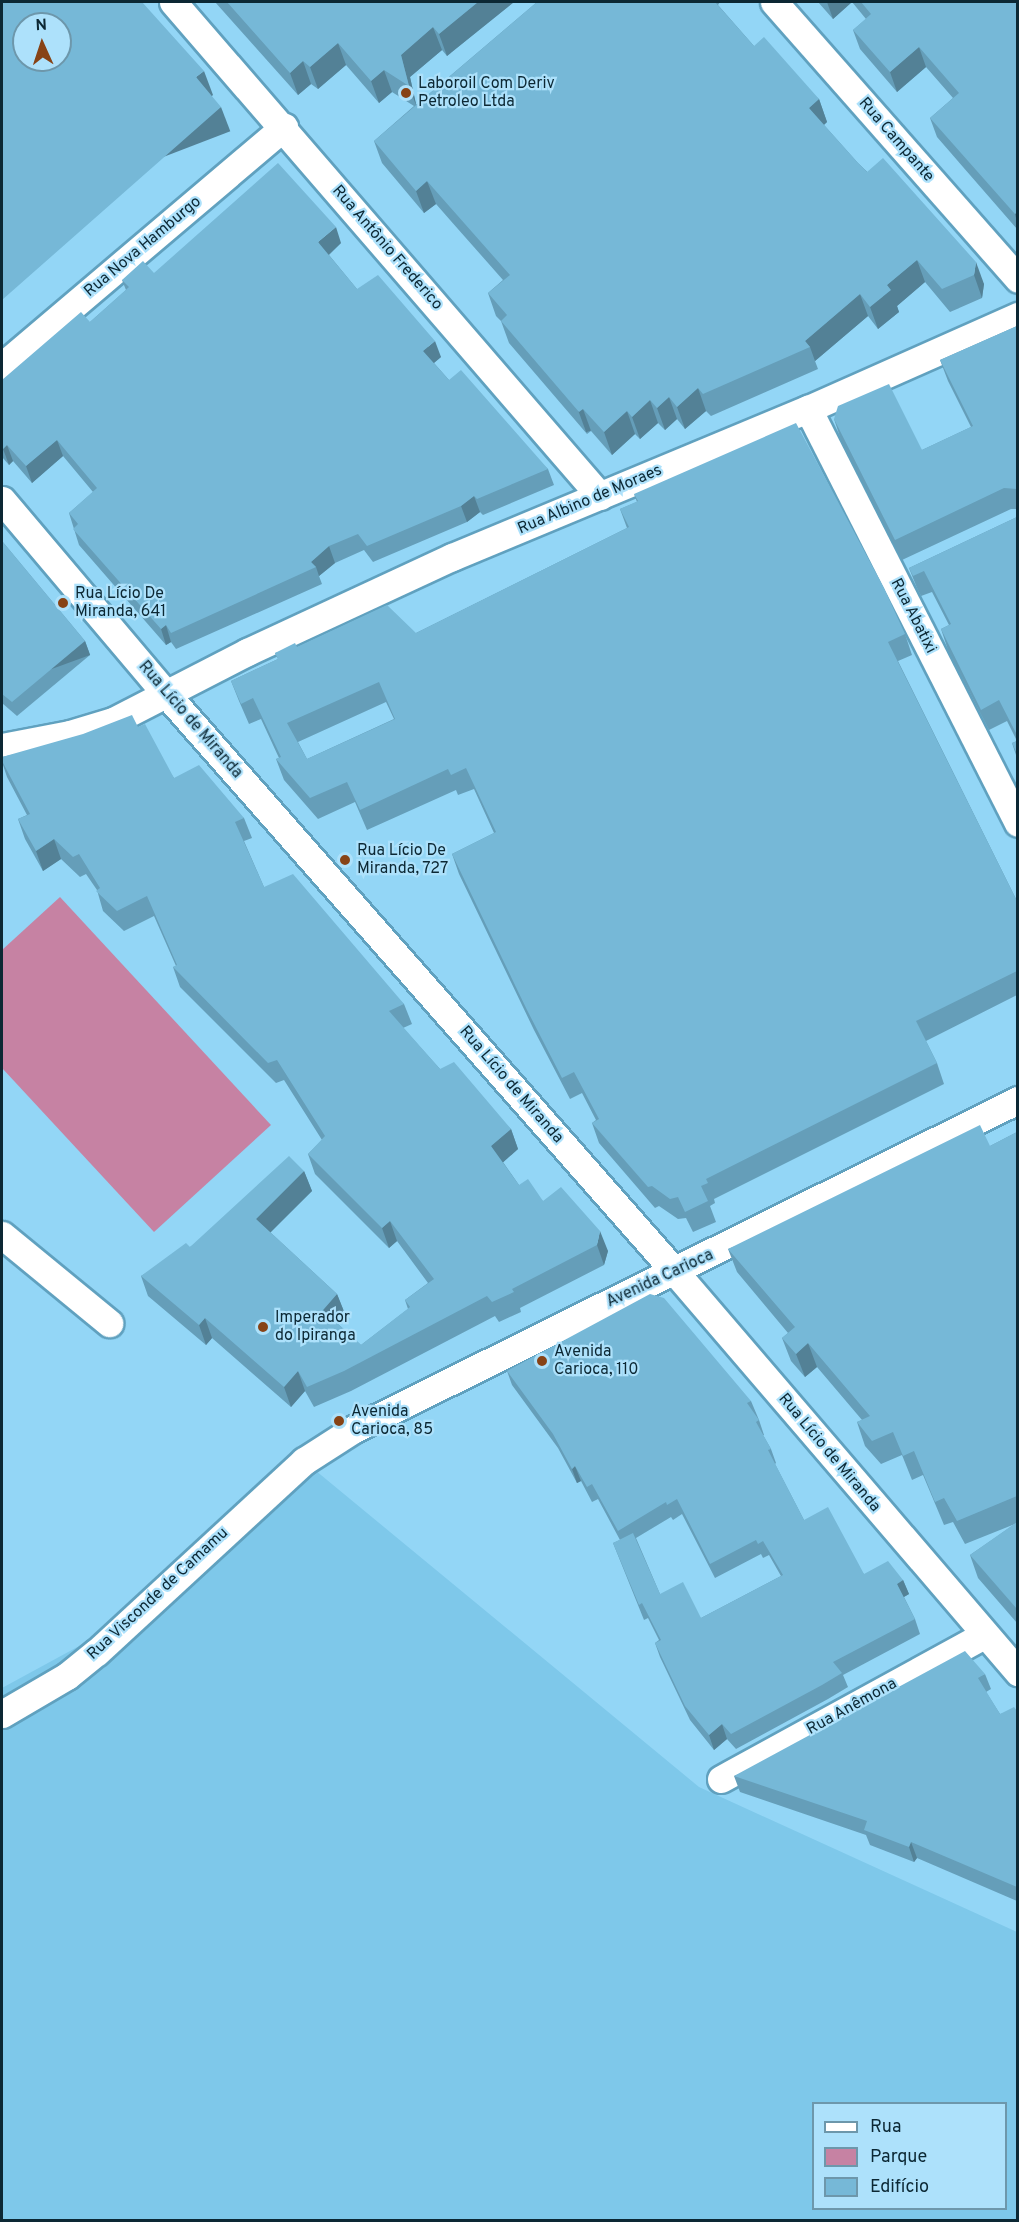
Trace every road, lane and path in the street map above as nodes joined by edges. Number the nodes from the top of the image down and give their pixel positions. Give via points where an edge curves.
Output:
1 (173, 2) edge
2 (774, 2) edge
3 (284, 128) junction
4 (1017, 279) edge
5 (1017, 316) edge
6 (2, 366) edge
7 (808, 409) junction
8 (600, 496) junction
9 (2, 500) edge
10 (168, 695) junction
11 (2, 747) edge
12 (1017, 823) edge
13 (1017, 1100) edge
14 (2, 1235) edge
15 (676, 1273) junction
16 (109, 1323) dead end
17 (304, 1461) joint
18 (984, 1635) junction
19 (1017, 1672) edge
20 (2, 1714) edge
21 (721, 1779) dead end

1 - 3 street, Rua Antônio Frederico
2 - 4 street, Rua Campante
3 - 6 street, Rua Nova Hamburgo
3 - 8 street, Rua Antônio Frederico
5 - 7 street, Rua Albino de Moraes
7 - 8 street, Rua Albino de Moraes
7 - 12 street, Rua Abatixi via 905,577
8 - 10 street, Rua Albino de Moraes via 452,557 248,652
9 - 10 street, Rua Lício de Miranda
10 - 11 street, Rua Albino de Moraes via 113,721
10 - 15 street, Rua Lício de Miranda
13 - 15 street, Avenida Carioca
14 - 16 street
15 - 17 street, Avenida Carioca via 354,1429
15 - 18 street, Rua Lício de Miranda
17 - 20 street, Rua Visconde de Camamu via 97,1652 67,1676
18 - 19 street, Rua Lício de Miranda
18 - 21 street, Rua Anêmona

